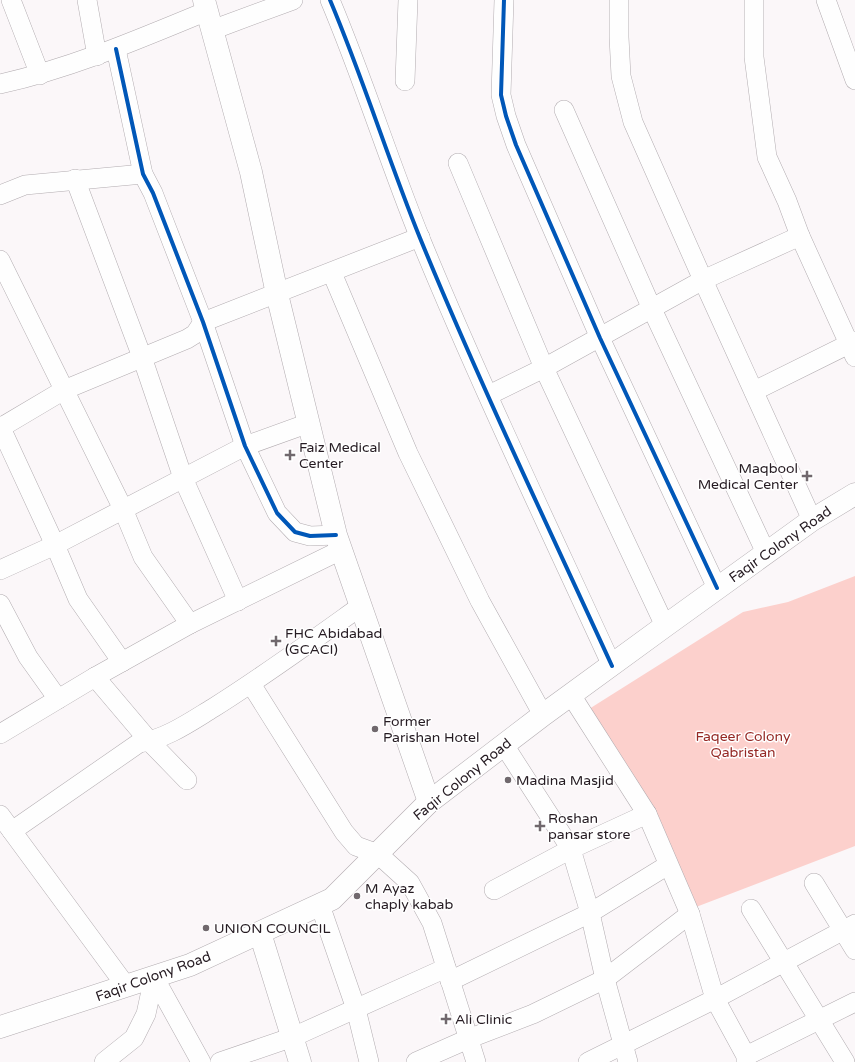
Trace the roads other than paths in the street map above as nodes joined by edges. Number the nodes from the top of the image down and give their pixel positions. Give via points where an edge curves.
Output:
1 (11, 0) edge
2 (87, 0) edge
3 (293, 0) edge
4 (330, 0) edge
5 (408, 0) edge
6 (504, 0) edge
7 (619, 0) edge
8 (754, 0) edge
9 (826, 0) edge
10 (208, 14) edge
11 (116, 49) junction
12 (97, 56) junction
13 (40, 75) junction
14 (855, 80) edge
15 (405, 82) dead end
16 (0, 84) edge
17 (564, 110) dead end
18 (458, 163) dead end
19 (143, 174) junction
20 (75, 179) junction
21 (0, 195) edge
22 (800, 236) junction
23 (420, 237) junction
24 (0, 262) edge
25 (332, 273) junction
26 (703, 280) junction
27 (277, 294) junction
28 (652, 308) junction
29 (203, 322) junction
30 (600, 338) junction
31 (853, 347) edge
32 (142, 357) junction
33 (544, 368) junction
34 (64, 390) junction
35 (754, 391) junction
36 (488, 395) junction
37 (309, 423) junction
38 (0, 427) edge
39 (245, 446) junction
40 (183, 478) junction
41 (855, 494) edge
42 (123, 509) junction
43 (812, 520) junction
44 (339, 543) junction
45 (55, 544) junction
46 (766, 554) junction
47 (0, 570) edge
48 (717, 588) junction
49 (238, 601) junction
50 (0, 604) edge
51 (361, 606) junction
52 (190, 624) junction
53 (665, 626) junction
54 (122, 662) junction
55 (612, 666) junction
56 (95, 677) junction
57 (251, 684) junction
58 (571, 695) junction
59 (58, 699) junction
60 (542, 715) junction
61 (0, 734) edge
62 (150, 742) junction
63 (504, 745) junction
64 (187, 780) dead end
65 (429, 802) junction
66 (647, 814) junction
67 (0, 815) edge
68 (12, 831) junction
69 (571, 849) junction
70 (378, 854) junction
71 (668, 865) junction
72 (814, 883) dead end
73 (494, 890) dead end
74 (320, 905) junction
75 (751, 909) dead end
76 (590, 913) junction
77 (690, 914) junction
78 (848, 928) edge
79 (260, 933) junction
80 (855, 950) edge
81 (784, 962) junction
82 (448, 975) junction
83 (154, 977) junction
84 (604, 979) junction
85 (126, 986) junction
86 (715, 999) junction
87 (855, 1002) edge
88 (356, 1009) junction
89 (819, 1020) junction
90 (0, 1027) edge
91 (293, 1037) junction
92 (468, 1039) junction
93 (626, 1054) edge
94 (746, 1059) edge
95 (104, 1062) edge
96 (202, 1062) edge
97 (220, 1062) edge
98 (300, 1062) edge
99 (369, 1062) edge
100 (416, 1062) edge
101 (476, 1062) edge
102 (588, 1062) edge
103 (845, 1062) edge

1 - 13 street
2 - 12 street
3 - 10 street
4 - 23 street via 356,62
5 - 15 street
6 - 30 street via 501,95 506,116 516,145
7 - 26 street via 621,76 634,122
8 - 22 street via 754,57 767,157
9 - 14 street
10 - 11 street
10 - 27 main road via 251,172
11 - 12 street
11 - 19 street
12 - 13 street
13 - 16 street
17 - 28 street
18 - 33 street
19 - 20 street
19 - 29 street via 153,193
20 - 21 street via 25,185
20 - 32 street
22 - 26 street
22 - 31 street
23 - 25 street
23 - 36 street
24 - 34 street
25 - 27 street
25 - 60 street via 408,453 480,601
26 - 28 street
26 - 35 street
27 - 29 street
27 - 37 main road
28 - 30 street
28 - 46 street
29 - 32 street via 195,334
29 - 39 street
30 - 33 street
30 - 48 street
31 - 35 street
32 - 34 street
32 - 40 street
33 - 36 street
33 - 53 street
34 - 38 street
34 - 42 street
35 - 43 street
36 - 55 street
37 - 39 street
37 - 44 main road
38 - 45 street
39 - 40 street
39 - 44 street via 278,512 295,532
40 - 42 street
40 - 49 street
41 - 43 main road, Faqir Colony Road
42 - 45 street
42 - 52 street via 143,557
43 - 46 main road, Faqir Colony Road
44 - 49 street
44 - 51 main road
45 - 47 street
45 - 54 street via 78,599
46 - 48 main road, Faqir Colony Road
48 - 53 main road, Faqir Colony Road
49 - 52 street
50 - 59 street via 28,657
51 - 57 street
51 - 65 main road
52 - 54 street
53 - 55 main road, Faqir Colony Road
54 - 56 street
55 - 58 main road, Faqir Colony Road
56 - 59 street
56 - 62 street
57 - 62 street via 178,729
57 - 70 street via 344,832 356,846
58 - 60 main road, Faqir Colony Road
58 - 66 street
59 - 61 street
60 - 63 main road, Faqir Colony Road
62 - 64 street
62 - 68 street via 139,743
63 - 65 main road, Faqir Colony Road
63 - 69 street
65 - 70 main road, Faqir Colony Road
66 - 69 street
66 - 71 street
67 - 68 street
68 - 85 street
69 - 73 street
69 - 76 street
70 - 74 main road, Faqir Colony Road via 332,900
70 - 82 street via 410,883 432,923
71 - 76 street
71 - 77 street
72 - 78 street
74 - 79 main road, Faqir Colony Road
74 - 88 street
75 - 81 street
76 - 82 street
76 - 84 street
77 - 84 street
77 - 86 street
78 - 80 street
78 - 81 street
79 - 83 main road, Faqir Colony Road via 190,965
79 - 91 main road
81 - 86 street
81 - 89 street
82 - 88 street
82 - 92 street
83 - 85 main road, Faqir Colony Road
83 - 95 street via 146,1014 134,1038
83 - 96 street
84 - 92 street via 533,1014
84 - 93 street
85 - 90 main road, Faqir Colony Road
86 - 93 street
86 - 94 street
87 - 89 street
88 - 91 street
88 - 99 street
89 - 94 street
89 - 103 street
91 - 97 street
91 - 98 main road
92 - 100 street
92 - 101 street
93 - 102 street

